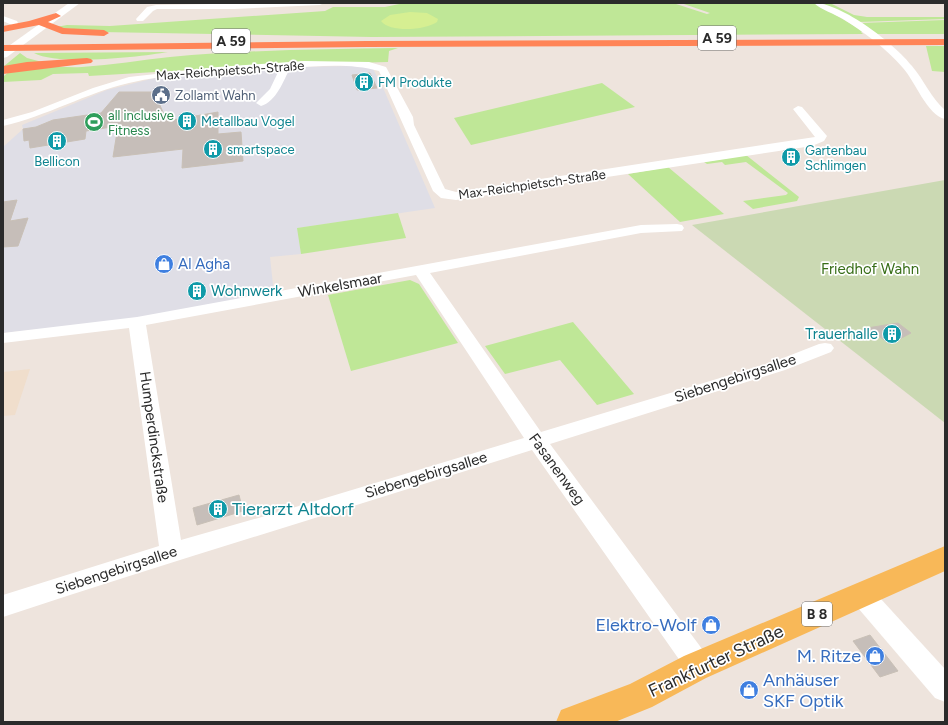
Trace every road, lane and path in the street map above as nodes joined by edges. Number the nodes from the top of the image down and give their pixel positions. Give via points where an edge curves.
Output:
1 (75, 3) edge
2 (320, 3) edge
3 (818, 3) edge
4 (56, 16) junction
5 (3, 18) edge
6 (140, 19) dead end
7 (14, 23) dead end
8 (44, 24) junction
9 (3, 28) edge
10 (99, 33) junction
11 (115, 34) dead end
12 (175, 35) dead end
13 (3, 36) edge
14 (945, 38) edge
15 (391, 40) junction
16 (3, 42) edge
17 (945, 42) edge
18 (367, 44) junction
19 (65, 45) junction
20 (15, 46) junction
21 (3, 49) edge
22 (3, 55) edge
23 (130, 58) dead end
24 (100, 60) dead end
25 (78, 61) junction
26 (286, 66) junction
27 (3, 70) edge
28 (261, 103) dead end
29 (798, 109) dead end
30 (945, 116) edge
31 (3, 123) edge
32 (677, 228) dead end
33 (420, 270) junction
34 (137, 322) junction
35 (3, 338) edge
36 (825, 348) dead end
37 (538, 440) junction
38 (171, 552) junction
39 (945, 558) edge
40 (861, 594) junction
41 (3, 606) edge
42 (698, 666) junction
43 (945, 689) edge
44 (574, 722) edge

1 - 4 main road
2 - 6 street via 156,7
3 - 30 street via 844,16 886,47 908,67 927,98
4 - 8 main road
4 - 9 highway via 31,24
5 - 7 street
8 - 10 highway via 62,31
8 - 20 main road
10 - 11 highway
10 - 20 highway via 58,36
12 - 15 highway
13 - 20 highway
14 - 15 highway, A 59
15 - 19 highway, A 59
16 - 19 highway, A 59
17 - 18 highway, A 59
18 - 19 highway, A 59
18 - 23 highway
19 - 21 highway, A 59
20 - 21 highway
20 - 22 main road
20 - 25 highway via 33,59
24 - 25 highway
25 - 27 highway
26 - 28 street via 274,90
26 - 29 street, Max-Reichpietsch-Straße via 352,64 381,67 440,191 446,195 456,196 820,139 818,130
26 - 31 street, Max-Reichpietsch-Straße via 185,72 129,80 97,89 37,115
32 - 33 street, Winkelsmaar via 641,229
33 - 34 street, Winkelsmaar
33 - 37 street, Fasanenweg
34 - 35 street, Winkelsmaar
34 - 38 street, Humperdinckstraße
36 - 37 street, Siebengebirgsallee via 779,366
37 - 38 street, Siebengebirgsallee
37 - 42 street, Fasanenweg
38 - 41 street, Siebengebirgsallee
39 - 40 main road, Frankfurter Straße / B 8
40 - 42 main road, Frankfurter Straße / B 8
40 - 43 street
42 - 44 main road, Frankfurter Straße / B 8 via 640,696

